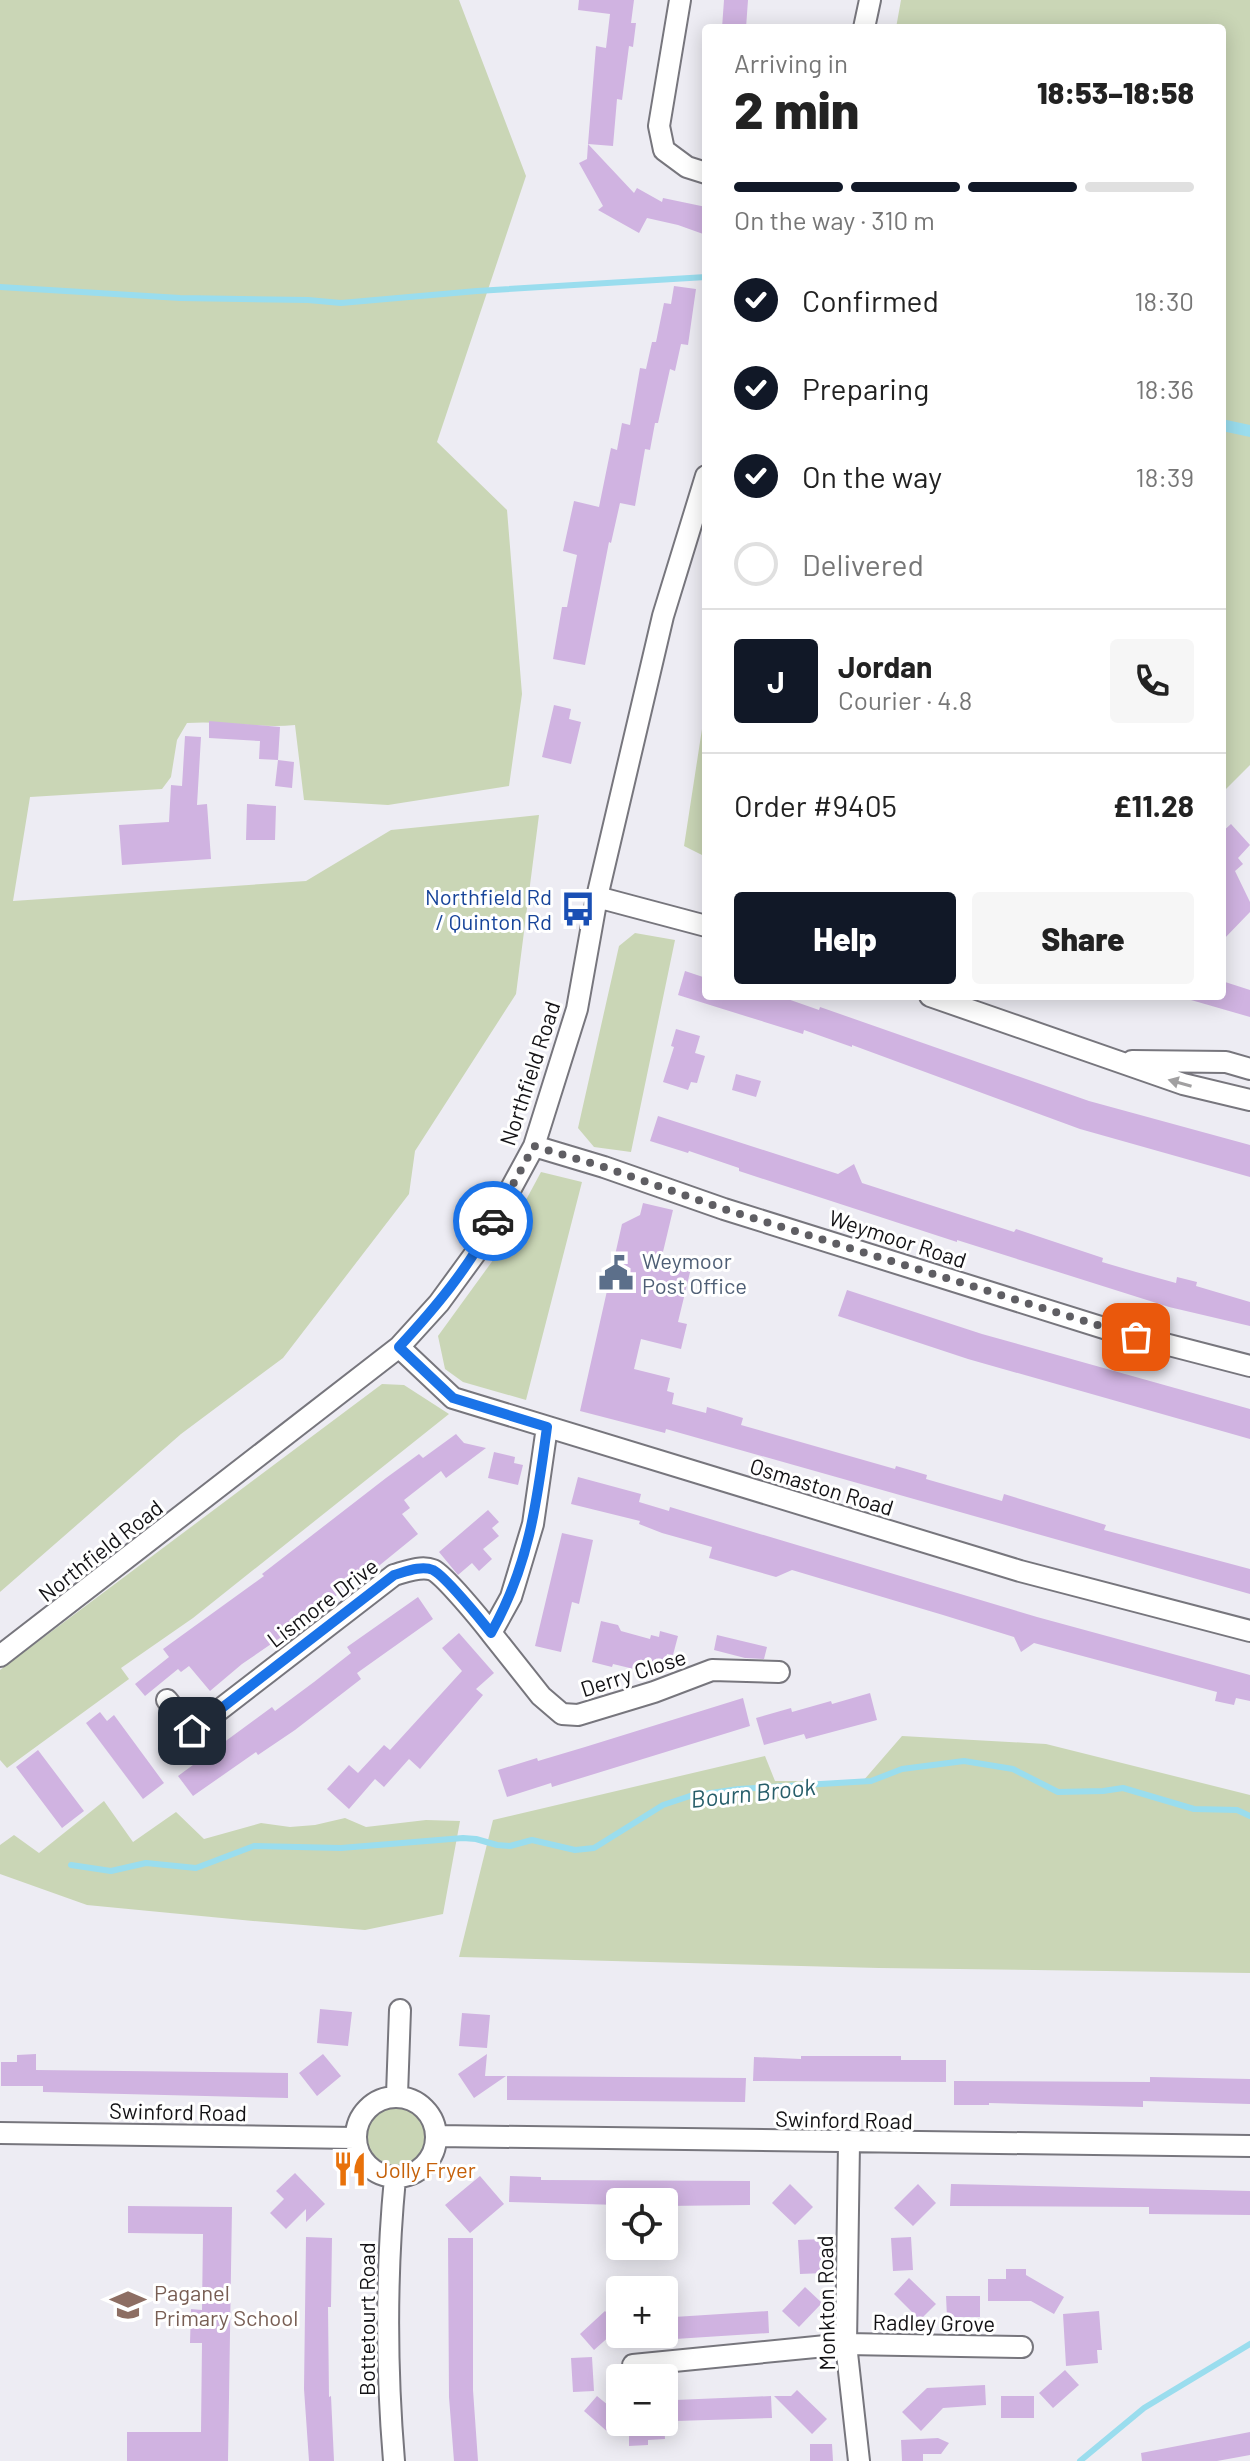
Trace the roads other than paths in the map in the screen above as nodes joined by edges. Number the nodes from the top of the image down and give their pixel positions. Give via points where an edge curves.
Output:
1 (680, 0) edge
2 (870, 0) edge
3 (865, 24) edge
4 (702, 172) edge
5 (702, 489) edge
6 (597, 897) junction
7 (702, 925) edge
8 (941, 1000) edge
9 (1112, 1061) junction
10 (1250, 1069) edge
11 (1250, 1100) edge
12 (534, 1146) junction
13 (399, 1347) junction
14 (1250, 1366) edge
15 (547, 1427) junction
16 (1250, 1631) edge
17 (491, 1633) junction
18 (0, 1656) edge
19 (779, 1672) dead end
20 (167, 1700) dead end
21 (400, 2010) dead end
22 (397, 2095) junction
23 (0, 2133) edge
24 (437, 2136) junction
25 (355, 2138) junction
26 (849, 2143) junction
27 (1250, 2146) edge
28 (395, 2178) junction
29 (846, 2344) junction
30 (1022, 2347) dead end
31 (643, 2364) edge
32 (394, 2461) edge
33 (859, 2461) edge

1 - 4 street via 659,126 664,150
2 - 3 street
5 - 6 street, Northfield Road via 663,616
6 - 7 street
6 - 12 street, Northfield Road via 577,1009
8 - 9 street
9 - 10 street via 1226,1062
11 -> 9 street
12 - 13 street, Northfield Road via 477,1251
12 - 14 street, Weymoor Road via 1107,1329
13 - 15 street, Osmaston Road via 453,1398
13 - 18 street, Northfield Road
15 - 16 street, Osmaston Road via 1020,1571
15 - 17 street via 533,1524 511,1597
17 - 19 street, Derry Close via 562,1714 578,1715 712,1670
17 - 20 street, Lismore Drive via 433,1570 414,1569 394,1575 192,1731
21 - 22 street
22 - 24 street via 418,2102 430,2114
22 - 25 street via 378,2100 362,2114
23 - 25 street, Swinford Road
24 - 26 street, Swinford Road
24 - 28 street via 428,2162 411,2175
25 - 28 street via 364,2163
26 - 27 street, Swinford Road
26 - 29 street, Monkton Road
28 - 32 street, Bottetourt Road via 388,2389
29 - 30 street, Radley Grove
29 - 31 street, Radley Grove
29 - 33 street, Monkton Road

